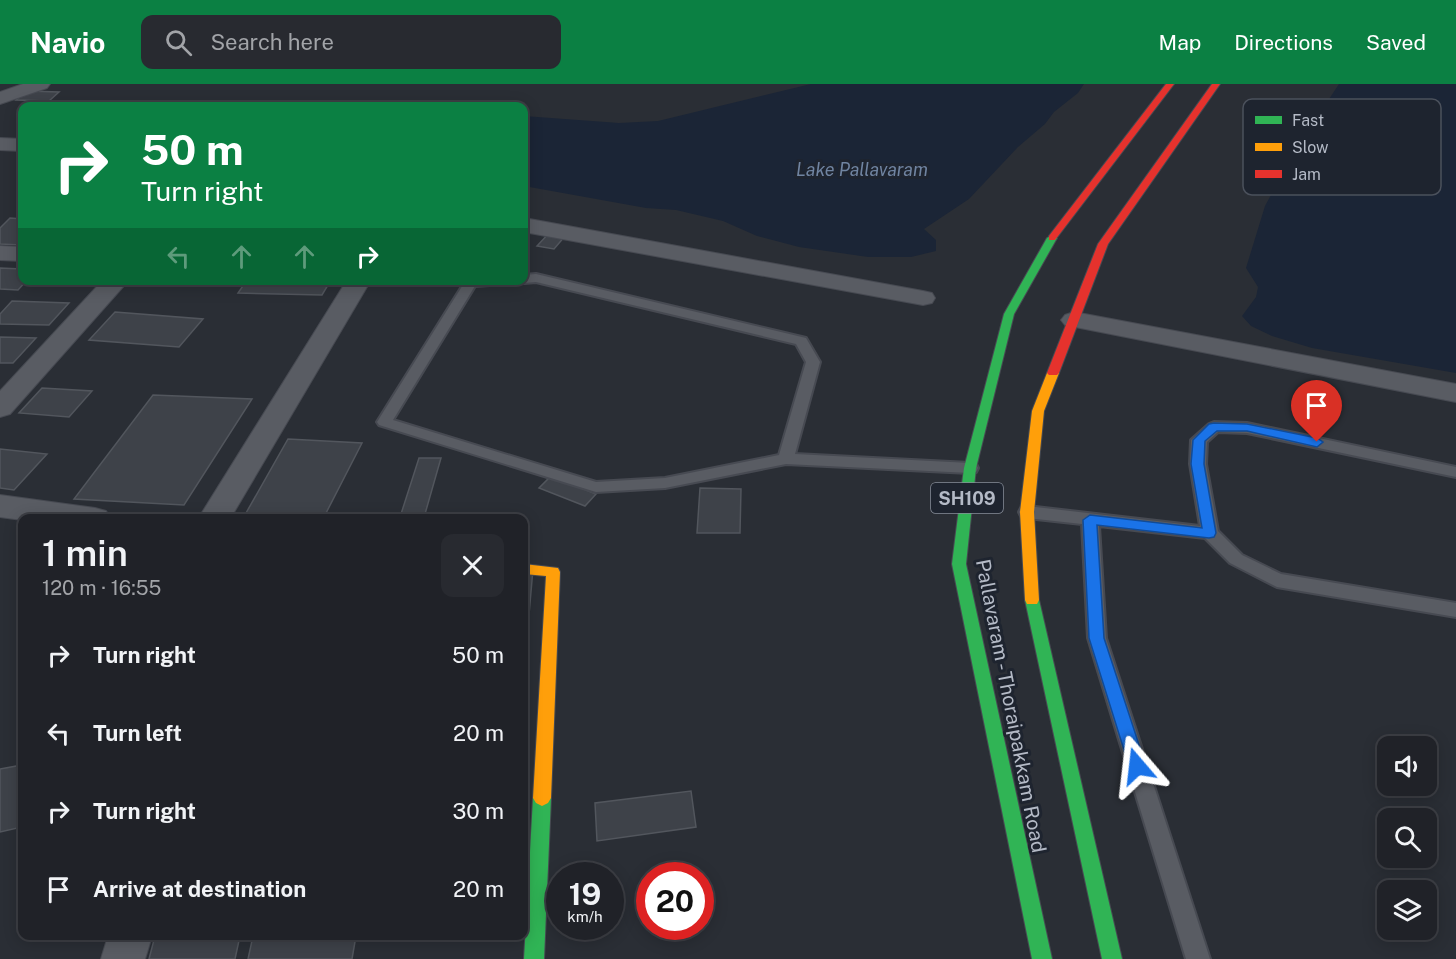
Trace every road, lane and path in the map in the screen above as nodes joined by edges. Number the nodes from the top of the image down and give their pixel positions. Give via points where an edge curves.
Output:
1 (16, 84) edge
2 (1170, 84) edge
3 (1215, 84) edge
4 (38, 85) edge
5 (0, 98) edge
6 (0, 144) edge
7 (18, 145) edge
8 (528, 226) edge
9 (0, 254) edge
10 (18, 254) edge
11 (528, 279) edge
12 (112, 285) edge
13 (356, 285) edge
14 (470, 285) edge
15 (922, 298) dead end
16 (1074, 320) junction
17 (1456, 393) edge
18 (0, 408) edge
19 (786, 459) junction
20 (970, 468) junction
21 (1456, 472) edge
22 (0, 506) edge
23 (1027, 512) junction
24 (58, 514) edge
25 (217, 514) edge
26 (1090, 520) junction
27 (1209, 533) junction
28 (528, 569) edge
29 (1456, 610) edge
30 (129, 940) edge
31 (123, 959) edge
32 (534, 959) edge
33 (1042, 959) edge
34 (1112, 959) edge
35 (1198, 959) edge

1 - 4 street
2 - 20 main road, Pallavaram - Thoraipakkam Road / SH109 via 1050,241 1009,314
3 - 16 main road, Pallavaram - Thoraipakkam Road / SH109 via 1103,243
4 - 5 street
6 - 7 street
8 - 15 street
9 - 10 street
11 - 19 lane via 801,341 813,362
12 - 18 street
13 - 25 street
14 - 19 lane via 384,422 596,487 665,483
16 - 17 street
16 - 23 main road, Pallavaram - Thoraipakkam Road / SH109 via 1038,411
19 - 20 lane
20 - 33 main road, Pallavaram - Thoraipakkam Road / SH109 via 959,564
21 - 27 lane via 1247,428 1214,427 1199,440 1198,464
22 - 24 street
23 - 26 lane
23 - 34 main road, Pallavaram - Thoraipakkam Road / SH109 via 1032,601
26 - 27 lane
26 - 35 lane via 1097,638
27 - 29 lane via 1236,559 1277,580
28 - 32 main road via 553,572
30 - 31 street

